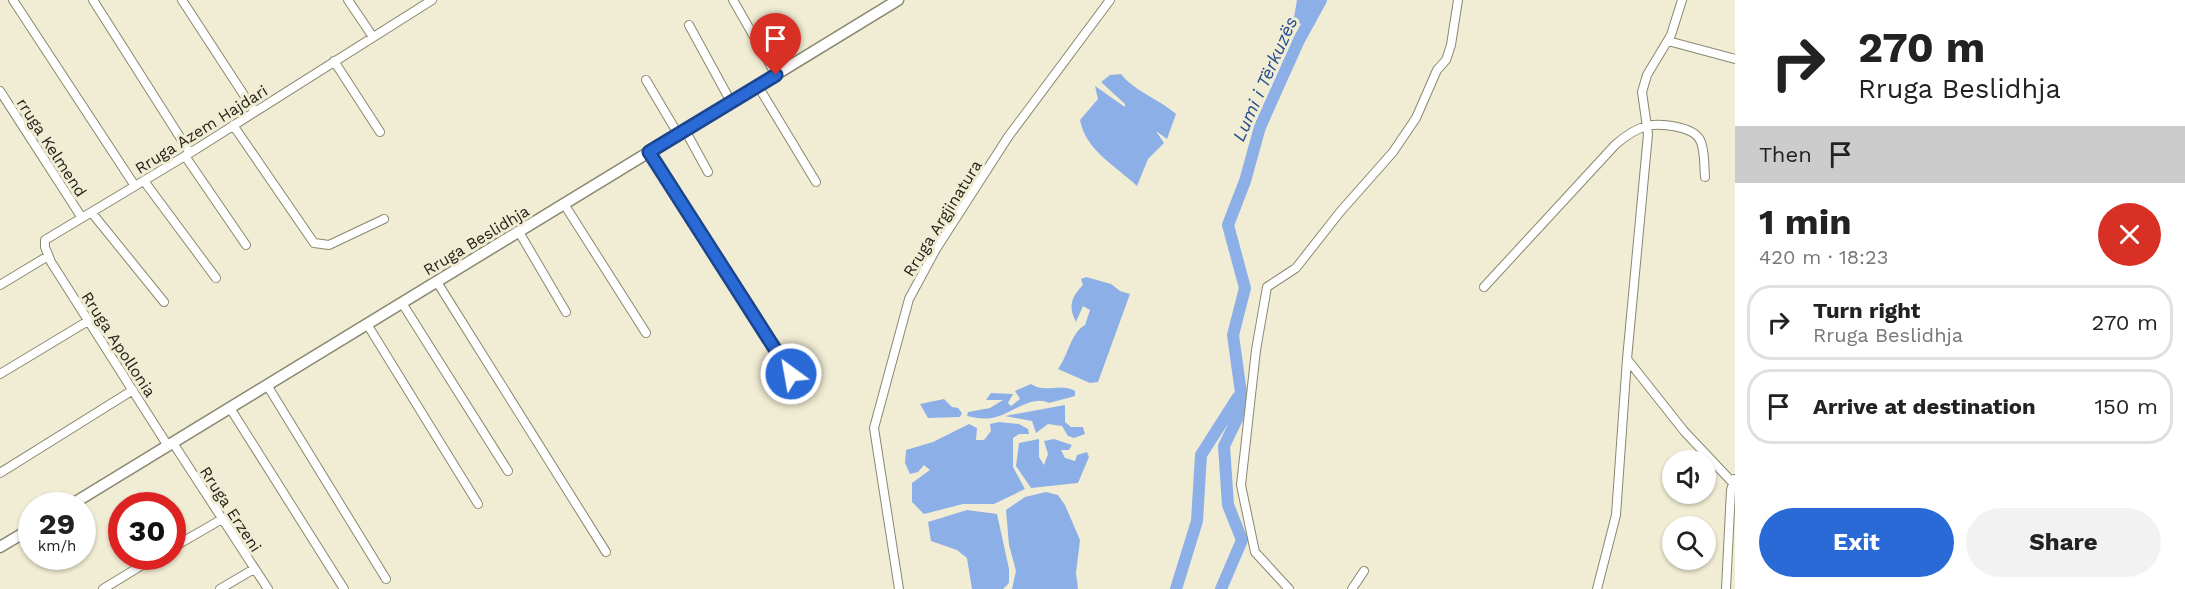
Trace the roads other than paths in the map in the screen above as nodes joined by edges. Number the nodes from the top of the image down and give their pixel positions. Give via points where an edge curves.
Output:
1 (13, 0) edge
2 (93, 0) edge
3 (182, 0) edge
4 (348, 0) edge
5 (432, 0) edge
6 (733, 0) edge
7 (898, 0) edge
8 (1110, 0) edge
9 (1458, 0) edge
10 (1682, 0) edge
11 (689, 25) dead end
12 (373, 37) junction
13 (1668, 41) junction
14 (1735, 59) edge
15 (334, 61) junction
16 (776, 75) junction
17 (646, 80) dead end
18 (758, 86) junction
19 (0, 91) edge
20 (731, 102) junction
21 (255, 112) junction
22 (233, 126) junction
23 (1647, 126) junction
24 (380, 132) dead end
25 (682, 132) junction
26 (649, 152) junction
27 (187, 155) junction
28 (708, 171) dead end
29 (1705, 177) dead end
30 (144, 181) junction
31 (816, 182) dead end
32 (135, 186) junction
33 (564, 204) junction
34 (92, 213) junction
35 (82, 218) junction
36 (384, 219) dead end
37 (519, 232) junction
38 (246, 245) dead end
39 (48, 256) junction
40 (216, 278) dead end
41 (437, 282) junction
42 (0, 285) edge
43 (1484, 287) dead end
44 (164, 302) dead end
45 (402, 303) junction
46 (566, 312) dead end
47 (88, 321) junction
48 (367, 324) junction
49 (646, 333) dead end
50 (1627, 359) junction
51 (0, 374) edge
52 (791, 374) dead end
53 (267, 385) junction
54 (133, 390) junction
55 (230, 408) junction
56 (171, 444) junction
57 (508, 471) dead end
58 (0, 473) edge
59 (1734, 480) edge
60 (92, 492) edge
61 (478, 504) dead end
62 (222, 519) junction
63 (18, 536) edge
64 (186, 540) edge
65 (0, 547) edge
66 (606, 552) dead end
67 (1731, 559) edge
68 (254, 568) junction
69 (135, 570) edge
70 (1364, 571) dead end
71 (387, 579) dead end
72 (103, 589) edge
73 (220, 589) edge
74 (268, 589) edge
75 (344, 589) edge
76 (899, 589) edge
77 (1289, 589) edge
78 (1352, 589) edge
79 (1597, 589) edge
80 (1726, 589) edge

1 - 32 street
2 - 27 street
3 - 21 street
4 - 12 street
5 - 12 street, Rruga Azem Hajdari
6 - 16 street
7 - 16 main road, Rruga Beslidhja
8 - 76 street, Rruga Argjinatura via 1008,137 909,298 874,428
9 - 77 street via 1446,60 1437,70 1416,118 1393,152 1296,268 1267,287 1241,485 1255,552
10 - 13 street
11 - 20 street
12 - 15 street, Rruga Azem Hajdari
13 - 14 street
13 - 23 street via 1643,82
15 - 21 street, Rruga Azem Hajdari
15 - 24 street
16 - 18 main road, Rruga Beslidhja
17 - 25 street
18 - 20 main road, Rruga Beslidhja
18 - 31 street
19 - 35 street, rruga Kelmend
20 - 25 main road, Rruga Beslidhja
21 - 22 street, Rruga Azem Hajdari
22 - 27 street, Rruga Azem Hajdari
22 - 36 street via 314,243 329,245
23 - 29 street via 1683,129 1698,136
23 - 43 street via 1614,145
23 - 50 street
25 - 26 main road, Rruga Beslidhja
25 - 28 street
26 - 33 main road, Rruga Beslidhja
26 - 52 street
27 - 30 street, Rruga Azem Hajdari
27 - 38 street
30 - 32 street, Rruga Azem Hajdari
30 - 40 street
32 - 34 street, Rruga Azem Hajdari
33 - 37 main road, Rruga Beslidhja
33 - 49 street
34 - 35 street, Rruga Azem Hajdari
34 - 44 street
35 - 39 street, Rruga Azem Hajdari via 48,237 44,243
37 - 41 main road, Rruga Beslidhja
37 - 46 street
39 - 42 street
39 - 47 street, Rruga Apollonia
41 - 45 main road, Rruga Beslidhja
41 - 66 street
45 - 48 main road, Rruga Beslidhja
45 - 57 street
47 - 51 street
47 - 54 street, Rruga Apollonia
48 - 53 main road, Rruga Beslidhja
48 - 61 street
50 - 59 street via 1684,431
50 - 79 street via 1616,515
53 - 55 main road, Rruga Beslidhja
53 - 71 street
54 - 56 street, Rruga Apollonia
54 - 58 street
55 - 56 main road, Rruga Beslidhja
55 - 75 street
56 - 60 main road, Rruga Beslidhja
56 - 62 street, Rruga Erzeni
59 - 67 street
62 - 64 street
62 - 68 street, Rruga Erzeni
63 - 65 main road
67 - 80 street
68 - 73 street
68 - 74 street, Rruga Erzeni
69 - 72 street
70 - 78 street

